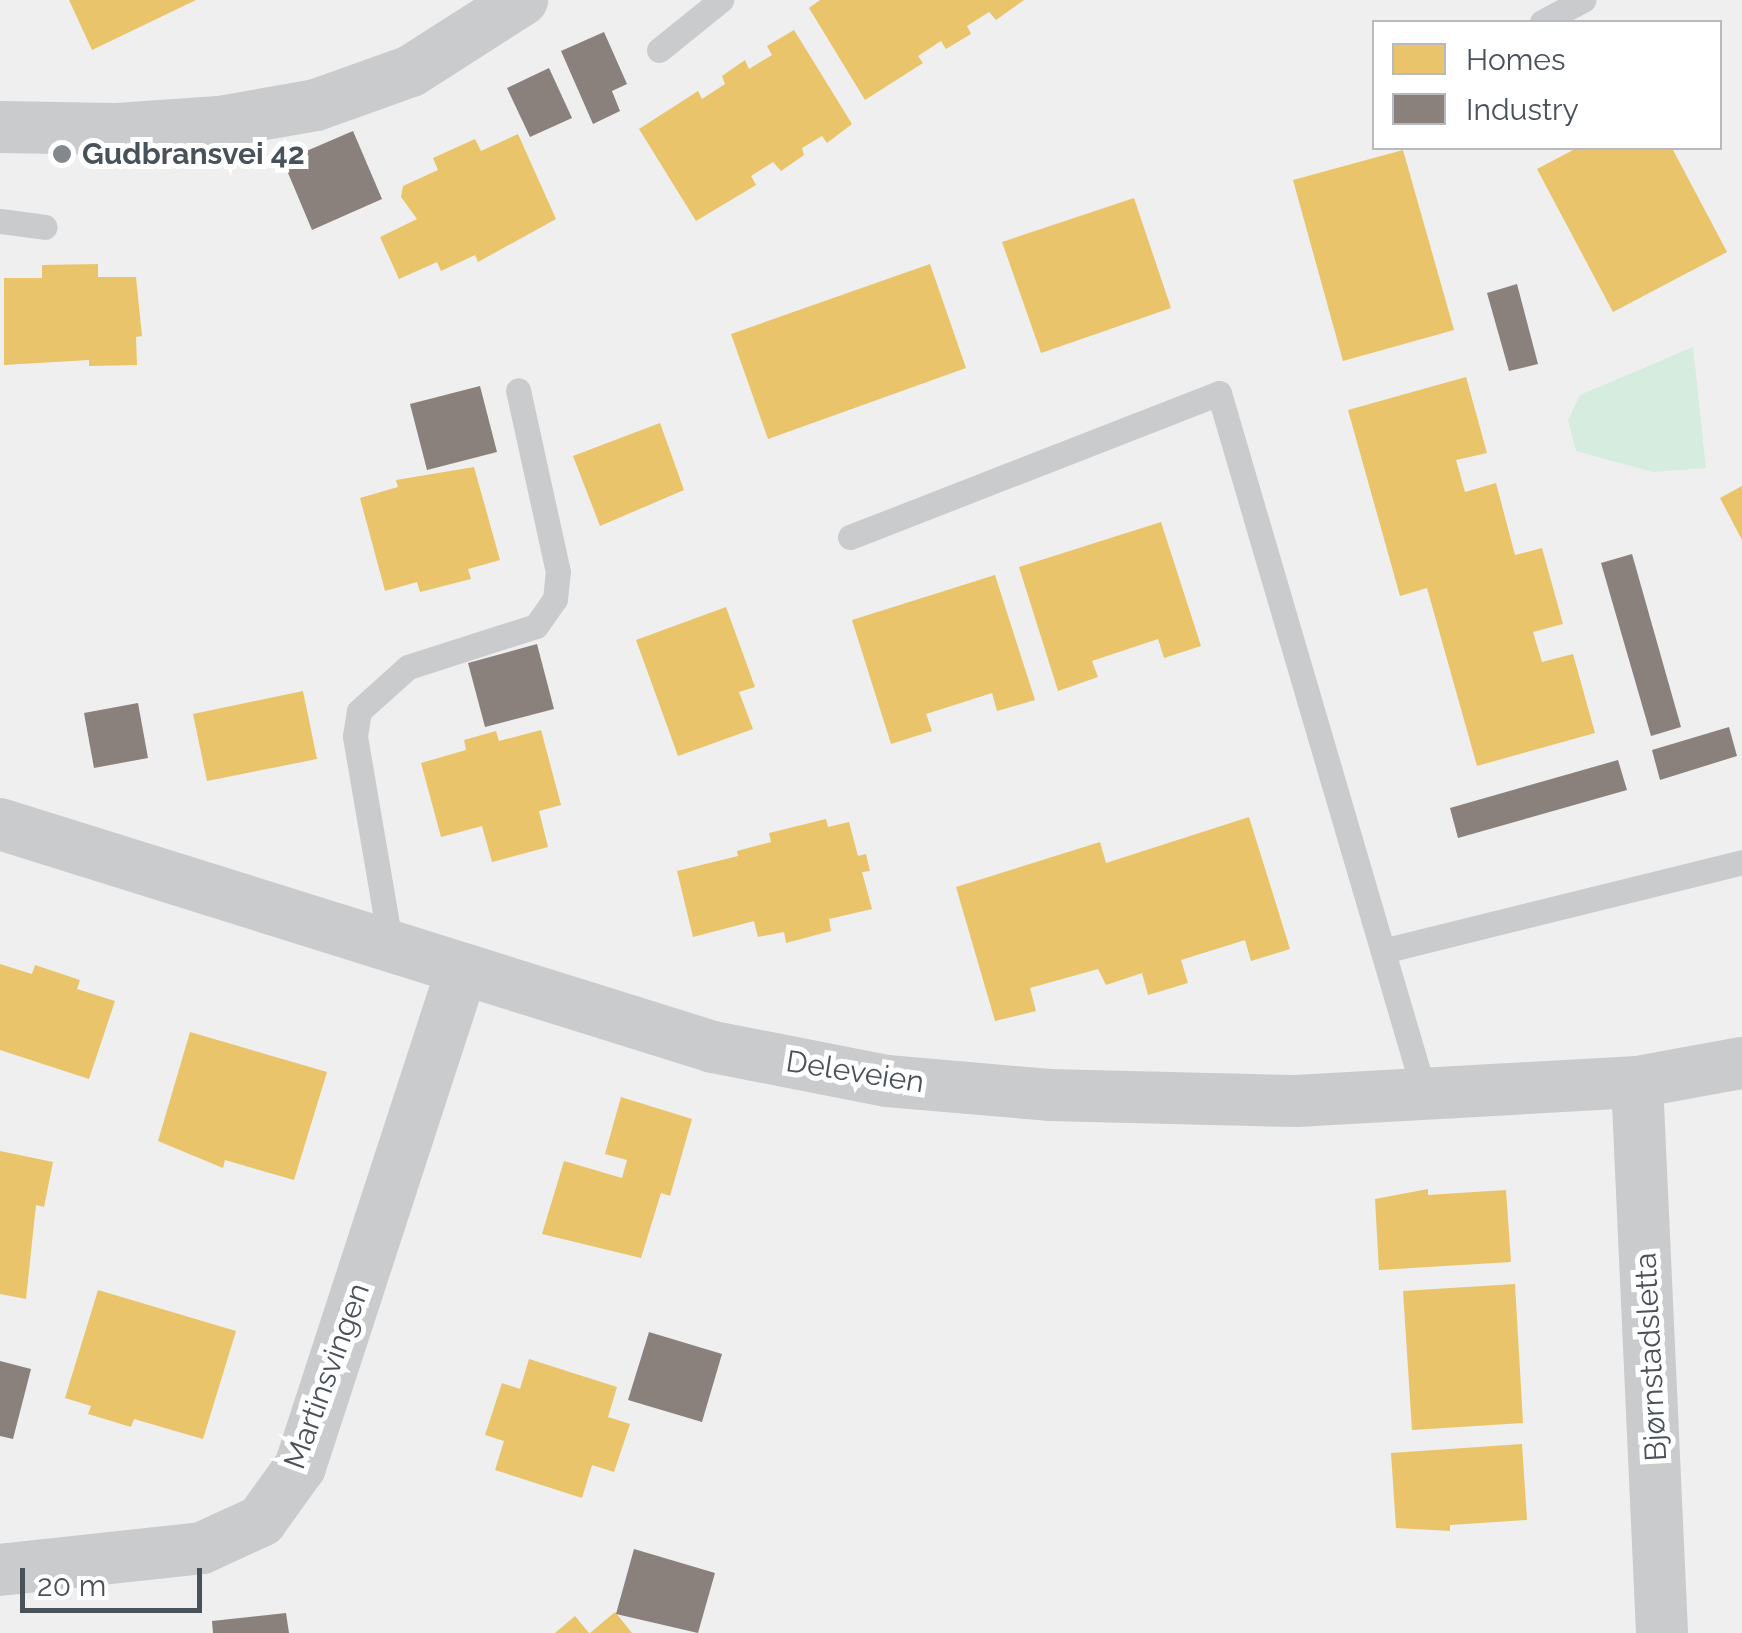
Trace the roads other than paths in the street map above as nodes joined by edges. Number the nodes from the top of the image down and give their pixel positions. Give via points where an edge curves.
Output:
1 (522, 0) edge
2 (720, 0) edge
3 (1583, 0) edge
4 (1546, 20) edge
5 (659, 50) dead end
6 (0, 127) edge
7 (0, 221) edge
8 (45, 227) dead end
9 (518, 390) dead end
10 (850, 536) dead end
11 (0, 824) edge
12 (1742, 862) edge
13 (391, 948) junction
14 (1383, 951) junction
15 (462, 970) junction
16 (1742, 1063) edge
17 (1637, 1082) junction
18 (1424, 1092) junction
19 (0, 1570) edge
20 (1662, 1633) edge

1 - 6 street via 411,72 316,105 116,130
2 - 5 lane
3 - 4 lane
7 - 8 lane
9 - 13 lane via 558,572 556,598 536,626 408,667 359,711 355,736
10 - 14 lane via 1219,393
11 - 13 street, Deleveien
12 - 14 lane
13 - 15 street, Deleveien
14 - 18 lane
15 - 18 street, Deleveien via 712,1047 887,1082 1048,1095 1296,1102
15 - 19 street, Martinsvingen via 300,1466 261,1521 202,1548
16 - 17 street, Deleveien
17 - 18 street, Deleveien
17 - 20 street, Bjørnstadsletta

